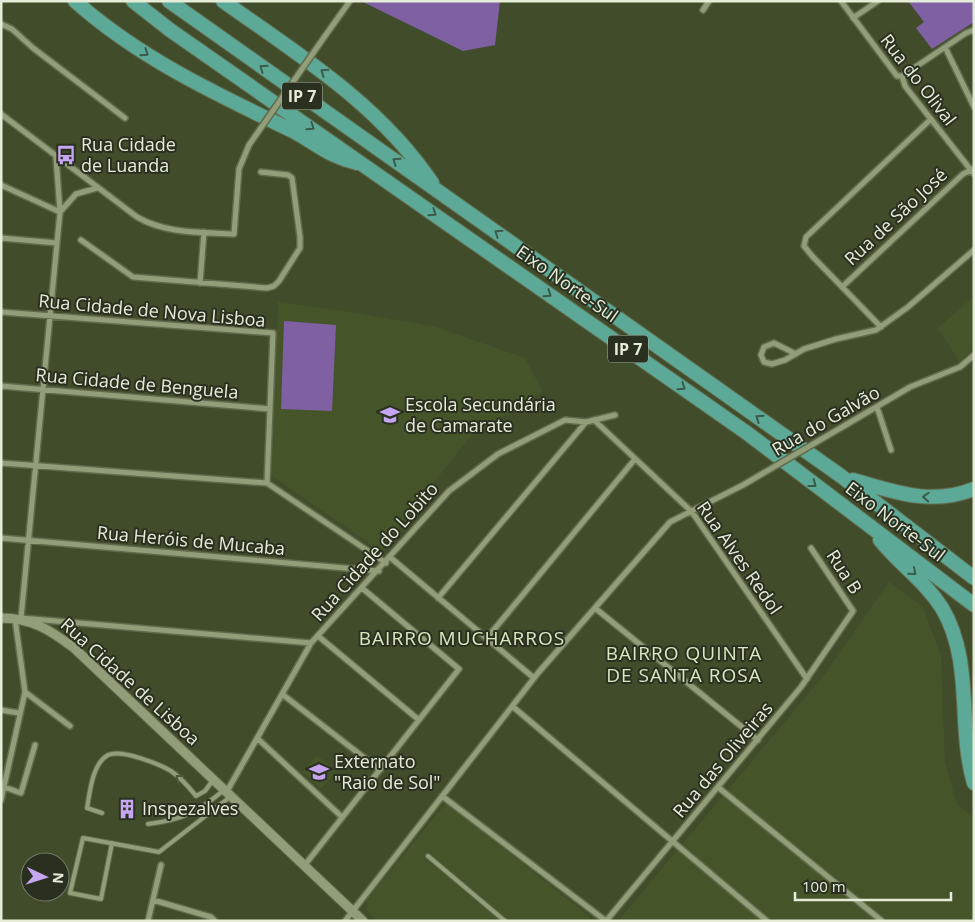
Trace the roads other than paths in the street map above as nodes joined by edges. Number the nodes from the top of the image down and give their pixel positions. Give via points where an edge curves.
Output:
1 (75, 1) edge
2 (133, 1) edge
3 (169, 1) edge
4 (223, 1) edge
5 (350, 1) edge
6 (708, 1) edge
7 (841, 1) edge
8 (878, 1) edge
9 (703, 10) dead end
10 (853, 18) junction
11 (1, 24) edge
12 (974, 30) edge
13 (945, 47) junction
14 (902, 76) junction
15 (974, 107) edge
16 (1, 114) edge
17 (125, 118) dead end
18 (931, 119) junction
19 (56, 158) junction
20 (365, 165) junction
21 (973, 171) edge
22 (261, 172) dead end
23 (1, 186) edge
24 (97, 188) junction
25 (436, 189) junction
26 (60, 212) junction
27 (204, 232) junction
28 (1, 238) edge
29 (81, 240) dead end
30 (57, 243) junction
31 (974, 250) edge
32 (200, 283) junction
33 (842, 287) junction
34 (1, 312) edge
35 (50, 317) junction
36 (881, 327) junction
37 (796, 354) junction
38 (974, 355) edge
39 (1, 386) edge
40 (43, 390) junction
41 (877, 406) junction
42 (270, 409) junction
43 (615, 415) dead end
44 (594, 420) junction
45 (586, 422) junction
46 (891, 450) dead end
47 (635, 459) junction
48 (1, 463) edge
49 (35, 466) junction
50 (841, 476) junction
51 (267, 483) junction
52 (974, 489) edge
53 (692, 512) junction
54 (867, 524) junction
55 (1, 538) edge
56 (28, 540) junction
57 (811, 548) dead end
58 (391, 558) junction
59 (386, 563) junction
60 (379, 570) junction
61 (974, 578) edge
62 (362, 588) junction
63 (438, 598) junction
64 (974, 605) edge
65 (595, 608) junction
66 (853, 612) joint
67 (1, 618) edge
68 (18, 618) junction
69 (318, 636) junction
70 (487, 638) junction
71 (311, 643) junction
72 (534, 678) junction
73 (807, 679) junction
74 (25, 692) junction
75 (282, 694) junction
76 (512, 706) junction
77 (1, 710) edge
78 (19, 713) junction
79 (418, 720) junction
80 (70, 726) dead end
81 (257, 738) junction
82 (758, 740) junction
83 (35, 745) dead end
84 (380, 770) junction
85 (213, 780) junction
86 (974, 783) edge
87 (4, 787) junction
88 (719, 788) junction
89 (227, 793) junction
90 (442, 796) junction
91 (1, 800) edge
92 (102, 813) dead end
93 (342, 817) junction
94 (148, 824) dead end
95 (674, 841) junction
96 (112, 843) junction
97 (428, 856) dead end
98 (161, 866) dead end
99 (304, 866) junction
100 (153, 900) junction
101 (352, 911) junction
102 (148, 921) edge
103 (215, 921) edge
104 (344, 921) edge
105 (363, 921) edge
106 (505, 921) edge
107 (606, 921) edge
108 (767, 921) edge
109 (882, 921) edge

1 -> 20 highway via 168,69 298,134 336,158
2 -> 20 highway, Eixo Norte-Sul / IP 7
25 -> 3 highway, Eixo Norte-Sul / IP 7
25 -> 4 highway via 414,156 335,79
5 - 27 street, bridge via 249,145 239,168 234,234
6 - 9 street
7 - 10 street, Rua do Olival
8 - 10 street
10 - 14 street, Rua do Olival via 896,76
11 - 17 street via 12,29
12 - 13 street
13 - 14 street
13 - 15 street
14 - 18 street, Rua do Olival via 905,86
16 - 19 street
18 - 21 street, Rua do Olival
18 - 33 street via 806,237 804,246
19 - 24 street
19 - 26 street
20 -> 54 highway, Eixo Norte-Sul / IP 7 via 739,428
21 - 33 street, Rua de São José via 963,174
22 - 32 street via 292,178 300,237 300,248 295,258 280,281 268,288
23 - 26 street
24 - 26 street via 76,194
24 - 27 street via 147,223 169,230
50 -> 25 highway, Eixo Norte-Sul / IP 7
26 - 30 street
27 - 32 street
28 - 30 street
29 - 32 street via 133,276
30 - 35 street
31 - 36 street
33 - 36 street
34 - 35 street, Rua Cidade de Nova Lisboa
35 - 40 street
35 - 42 street, Rua Cidade de Nova Lisboa via 272,333
36 - 37 street
37 - 37 street via 774,343 764,347 760,355 764,362 772,364
38 - 41 street, Rua do Galvão via 960,367 910,387
39 - 40 street, Rua Cidade de Benguela
40 - 42 street, Rua Cidade de Benguela
40 - 49 street
41 - 46 street
41 - 53 street, Rua do Galvão, bridge
42 - 51 street, Rua Cidade de Nova Lisboa
43 - 44 street, Rua Cidade do Lobito
44 - 45 street, Rua Cidade do Lobito
44 - 47 street, Rua Alves Redol
45 - 58 street, Rua Cidade do Lobito via 565,420 498,454 449,491
45 - 63 street
47 - 53 street, Rua Alves Redol
47 - 70 street
48 - 49 street
49 - 51 street
49 - 56 street
52 -> 50 highway via 927,499
50 - 61 highway, Eixo Norte-Sul / IP 7
51 - 59 street
53 - 65 street, Rua do Galvão via 670,522
53 - 73 street, Rua Alves Redol
54 - 64 highway, Eixo Norte-Sul / IP 7
54 -> 86 highway via 892,555 923,581 942,609 957,641 964,676 967,760
55 - 56 street, Rua Heróis de Mucaba
56 - 60 street, Rua Heróis de Mucaba
56 - 68 street
57 - 66 street, Rua B
58 - 59 street, Rua Cidade do Lobito
58 - 63 street
59 - 60 street, Rua Cidade do Lobito
60 - 62 street, Rua Cidade do Lobito
62 - 69 street, Rua Cidade do Lobito
62 - 79 street via 459,669
63 - 70 street
65 - 72 street, Rua do Galvão
65 - 82 street
66 - 73 street, Rua das Oliveiras
67 - 68 street, Rua Cidade de Lisboa
68 - 71 street
68 - 74 street
68 - 85 street, Rua Cidade de Lisboa via 51,630 74,648
69 - 71 street, Rua Cidade do Lobito
69 - 79 street
70 - 72 street
71 - 75 street, Rua Cidade do Lobito
72 - 76 street, Rua do Galvão
73 - 82 street, Rua das Oliveiras
74 - 78 street
74 - 80 street
75 - 81 street, Rua Cidade do Lobito
75 - 84 street
76 - 90 street, Rua do Galvão
76 - 95 street
77 - 78 street
78 - 87 street
79 - 84 street
81 - 89 street, Rua Cidade do Lobito
81 - 93 street
82 - 88 street, Rua das Oliveiras
83 - 87 street via 21,793
84 - 93 street
85 - 89 street, Rua Cidade de Lisboa
85 -> 92 lane via 205,791 196,796 171,771 119,753 107,756 98,766 87,808
87 - 91 street
88 - 95 street, Rua das Oliveiras
88 - 109 street
89 - 94 lane via 201,809
89 - 96 lane via 159,852
89 - 99 street, Rua Cidade de Lisboa
90 - 101 street, Rua do Galvão
90 - 107 street
93 - 99 street
95 - 107 street, Rua das Oliveiras
95 - 108 street
96 - 96 lane via 101,898 70,892 83,838
97 - 106 lane
98 - 100 street
99 - 101 street, Rua Cidade de Lisboa
100 - 102 street
100 - 103 street via 211,917
101 - 104 street, Rua do Galvão
101 - 105 street, Rua Cidade de Lisboa

